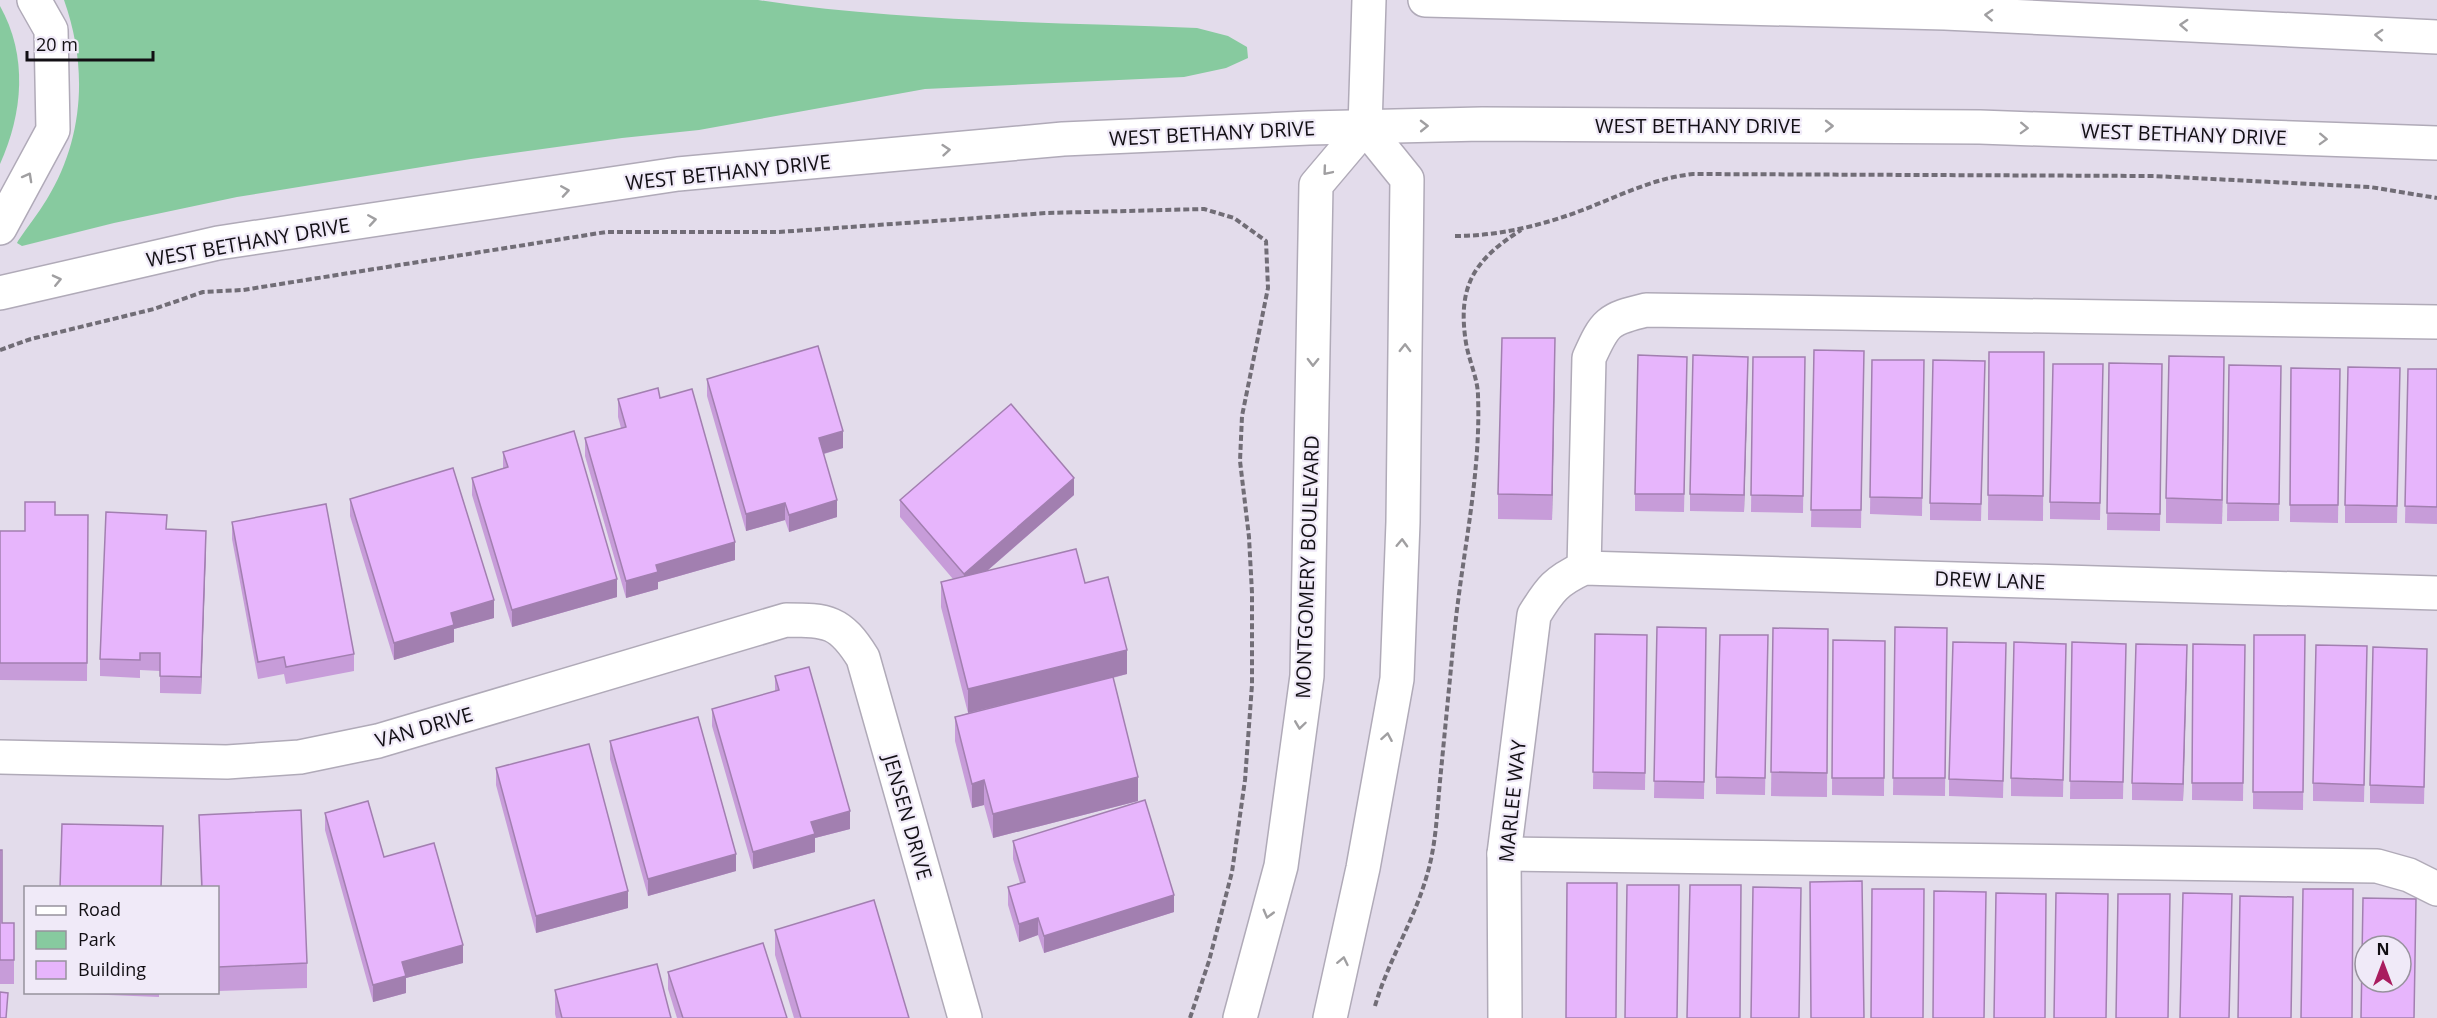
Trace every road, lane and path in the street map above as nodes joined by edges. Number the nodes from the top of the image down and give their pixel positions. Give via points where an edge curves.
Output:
1 (34, 0) edge
2 (1369, 0) edge
3 (1425, 0) edge
4 (2437, 37) edge
5 (1365, 127) junction
6 (2437, 143) edge
7 (2437, 198) edge
8 (0, 228) edge
9 (1524, 228) junction
10 (1455, 237) dead end
11 (0, 293) edge
12 (2437, 322) edge
13 (0, 350) edge
14 (1584, 568) junction
15 (2437, 593) edge
16 (836, 625) joint
17 (0, 757) edge
18 (1504, 854) junction
19 (2437, 889) edge
20 (1374, 1009) dead end
21 (965, 1018) edge
22 (1190, 1018) edge
23 (1240, 1018) edge
24 (1330, 1018) edge
25 (1505, 1018) edge

8 -> 1 street via 53,130 51,30
2 - 5 street
4 -> 3 street via 1945,13
5 -> 6 street, WEST BETHANY DRIVE via 1980,127
11 -> 5 street, WEST BETHANY DRIVE via 218,243 678,174 1063,140
5 -> 23 street, MONTGOMERY BOULEVARD via 1316,185 1307,676 1281,866
24 -> 5 street via 1364,868 1398,657 1407,179
7 - 9 path via 2370,187 2154,176 1693,174 1668,176
9 - 10 path
9 - 20 path via 1495,246 1480,262 1465,299 1466,343 1478,392 1478,445 1455,626 1434,846 1415,912
12 - 14 street via 1646,310 1617,317 1600,334 1589,358
13 - 22 path via 203,292 243,290 606,232 779,232 1047,213 1204,208 1234,218 1266,241 1268,288 1242,416 1240,461 1249,537 1252,685 1245,780 1232,872
14 - 15 street, DREW LANE
14 - 18 street, MARLEE WAY via 1566,576 1550,590 1534,615
16 - 17 street, VAN DRIVE via 786,620 378,741 300,757 227,762
16 - 21 street, JENSEN DRIVE via 863,658
18 - 19 street via 2377,866 2409,875
18 - 25 street, MARLEE WAY

